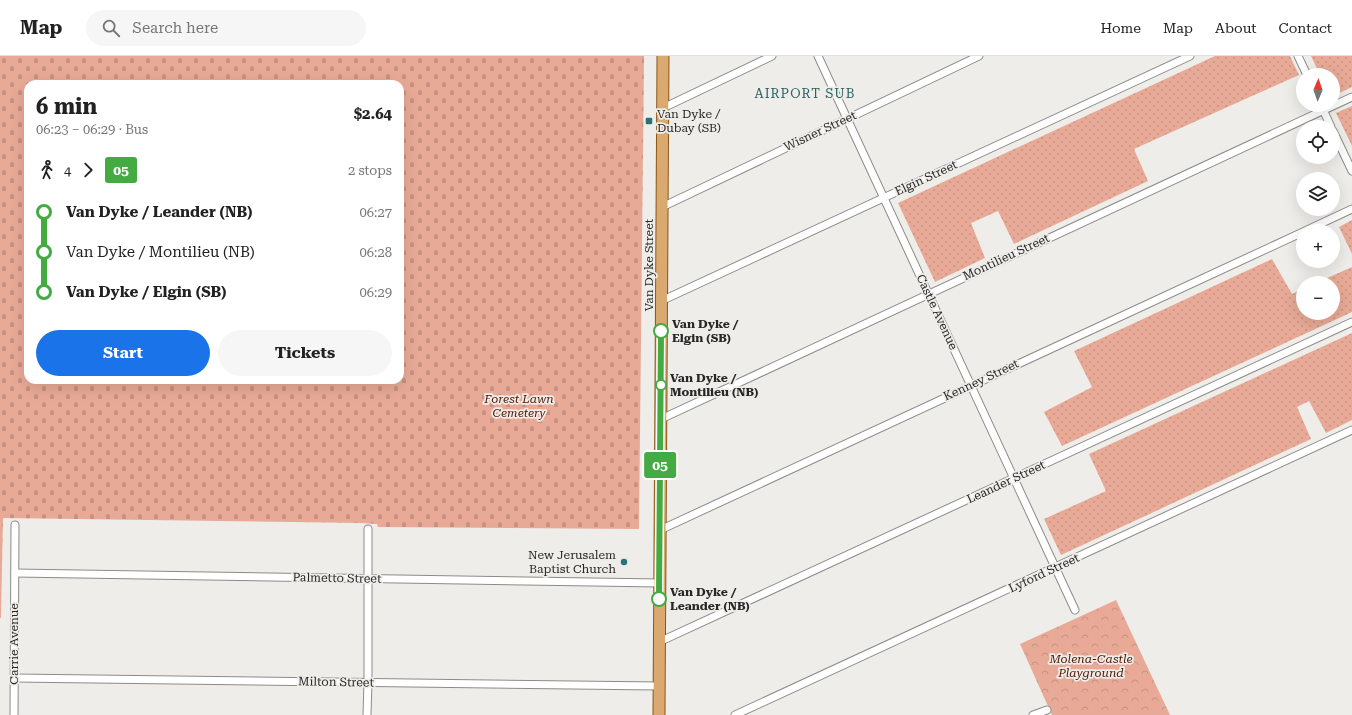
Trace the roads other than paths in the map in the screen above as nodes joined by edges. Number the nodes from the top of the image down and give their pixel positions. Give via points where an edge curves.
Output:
1 (663, 56) edge
2 (772, 56) edge
3 (818, 56) edge
4 (979, 56) edge
5 (1190, 56) edge
6 (1298, 56) edge
7 (1304, 68) edge
8 (1352, 97) edge
9 (1340, 101) edge
10 (663, 108) junction
11 (1311, 112) edge
12 (847, 118) junction
13 (1340, 146) edge
14 (1352, 171) edge
15 (884, 198) junction
16 (662, 207) junction
17 (1352, 209) edge
18 (1319, 224) edge
19 (1296, 235) edge
20 (928, 294) junction
21 (661, 301) junction
22 (1352, 322) edge
23 (971, 385) junction
24 (660, 419) junction
25 (1352, 430) edge
26 (1014, 478) junction
27 (15, 525) dead end
28 (368, 529) dead end
29 (660, 530) junction
30 (1055, 568) junction
31 (15, 573) junction
32 (368, 578) junction
33 (660, 583) junction
34 (1075, 610) dead end
35 (659, 642) junction
36 (14, 678) junction
37 (368, 682) junction
38 (659, 686) junction
39 (1047, 710) dead end
40 (14, 715) edge
41 (367, 715) edge
42 (659, 715) edge
43 (735, 715) edge
44 (1033, 715) edge

1 - 10 main road, Van Dyke Street
2 - 10 street
3 - 12 street, Castle Avenue
4 - 12 street, Wisner Street
5 - 15 street, Elgin Street
6 - 7 street
8 - 9 street, Montilieu Street
10 - 16 main road, Van Dyke Street
11 - 20 street, Montilieu Street
12 - 15 street, Castle Avenue
12 - 16 street, Wisner Street
13 - 14 street
15 - 20 street, Castle Avenue
15 - 21 street, Elgin Street
16 - 21 main road, Van Dyke Street
17 - 18 street, Kenney Street
19 - 23 street, Kenney Street
20 - 23 street, Castle Avenue
20 - 24 street, Montilieu Street
21 - 24 main road, Van Dyke Street
22 - 26 street, Leander Street
23 - 26 street, Castle Avenue
23 - 29 street, Kenney Street
24 - 29 main road, Van Dyke Street
25 - 30 street, Lyford Street
26 - 30 street, Castle Avenue
26 - 35 street, Leander Street
27 - 31 street, Carrie Avenue
28 - 32 street
29 - 33 main road, Van Dyke Street
30 - 34 street, Castle Avenue
30 - 43 street, Lyford Street
31 - 32 street, Palmetto Street
31 - 36 street, Carrie Avenue
32 - 33 street, Palmetto Street
32 - 37 street
33 - 35 main road, Van Dyke Street
35 - 38 main road, Van Dyke Street
36 - 37 street, Milton Street
36 - 40 street, Carrie Avenue
37 - 38 street, Milton Street
37 - 41 street
38 - 42 main road, Van Dyke Street
39 - 44 street

